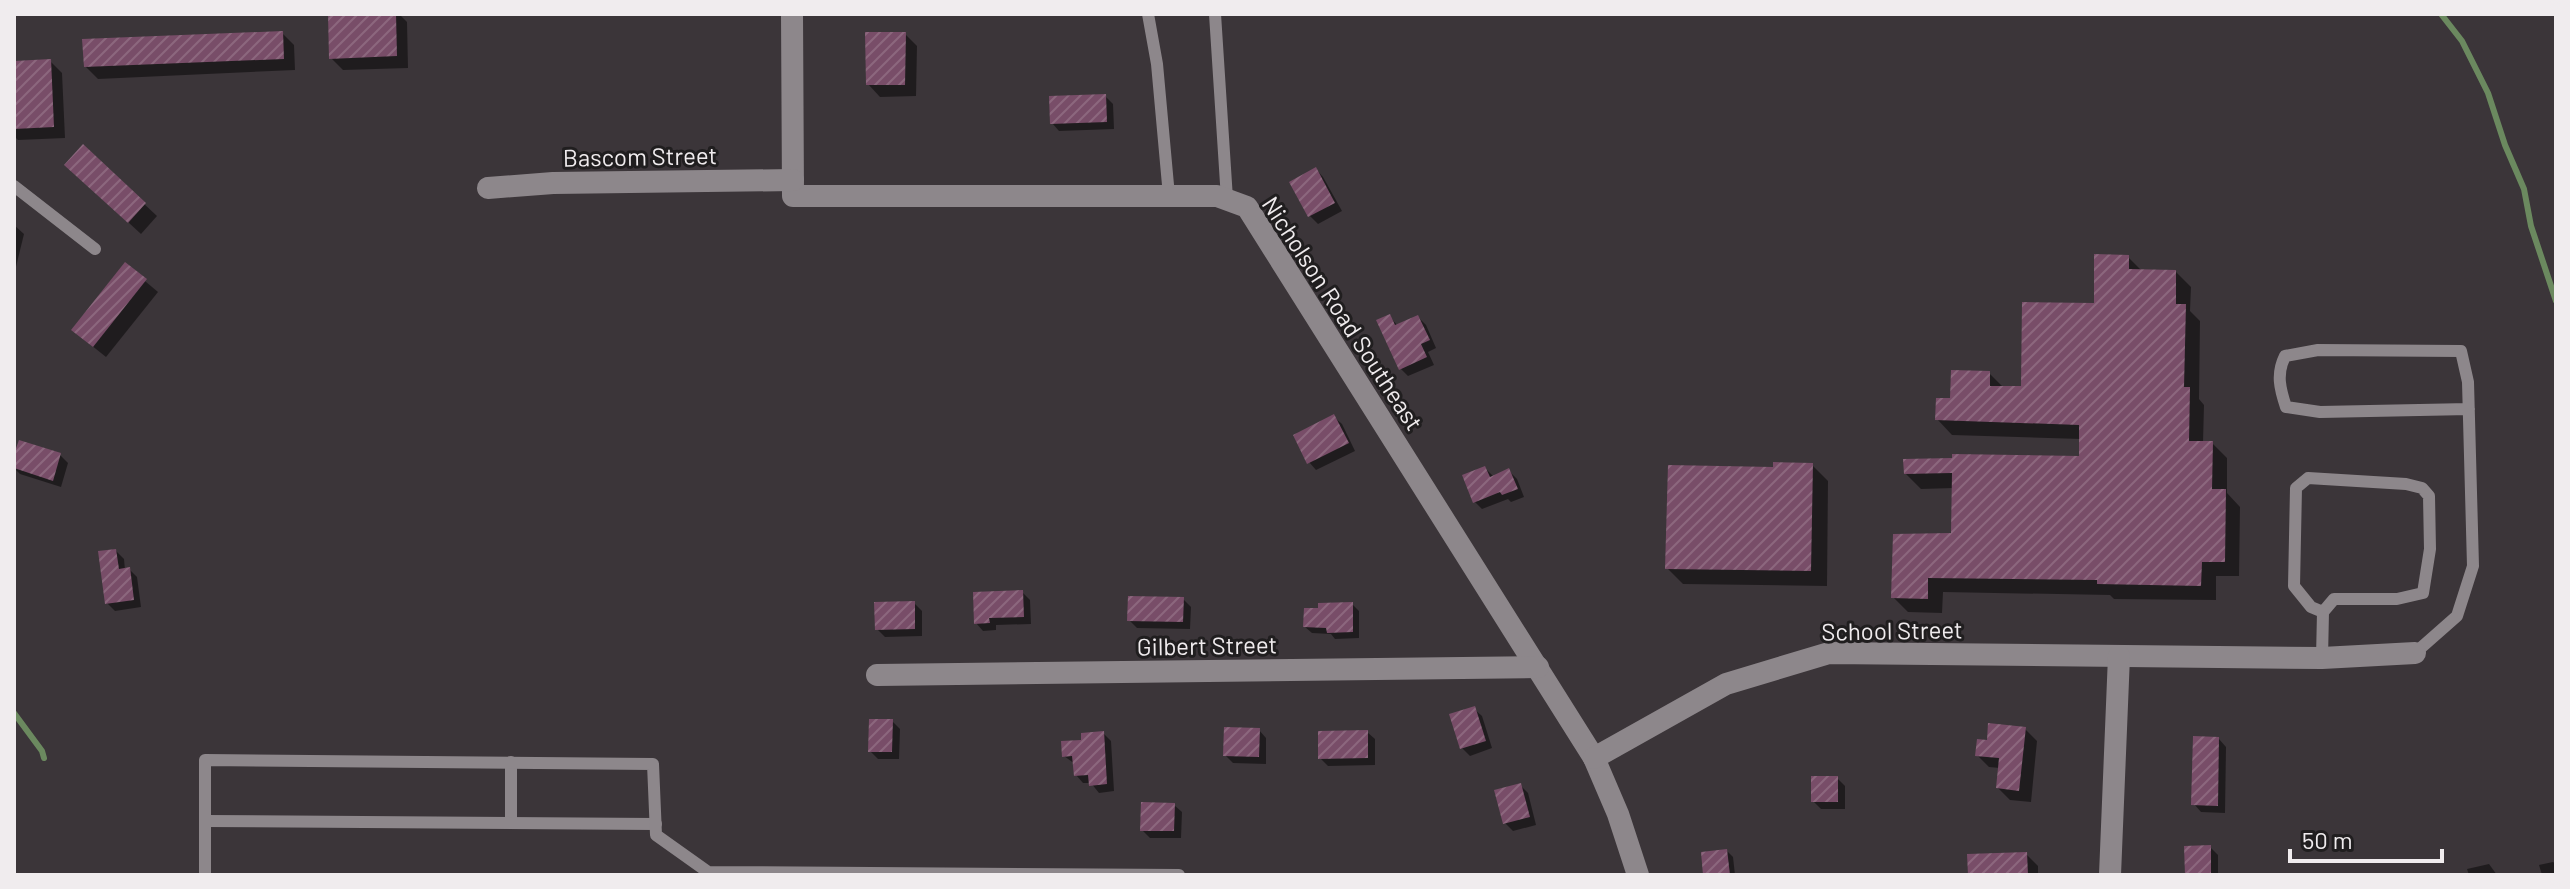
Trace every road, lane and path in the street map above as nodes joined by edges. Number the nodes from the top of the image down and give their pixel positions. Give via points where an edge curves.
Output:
1 (792, 14) edge
2 (1148, 14) edge
3 (1215, 14) edge
4 (793, 180) junction
5 (14, 186) edge
6 (488, 188) dead end
7 (1169, 196) junction
8 (1227, 199) junction
9 (95, 249) dead end
10 (2469, 409) junction
11 (2323, 612) junction
12 (2415, 653) joint
13 (2119, 656) junction
14 (2322, 658) junction
15 (1538, 667) junction
16 (877, 675) dead end
17 (1594, 758) junction
18 (511, 762) junction
19 (205, 821) junction
20 (511, 823) junction
21 (656, 824) junction
22 (205, 875) edge
23 (1179, 875) edge
24 (1638, 875) edge
25 (2110, 875) edge

1 - 4 street
2 - 7 lane
3 - 8 lane
4 - 6 street, Bascom Street
4 - 7 street, Nicholson Road Southeast via 793,196
5 - 9 lane
7 - 8 street, Nicholson Road Southeast
8 - 15 street, Nicholson Road Southeast via 1247,207
10 - 10 lane via 2461,351 2318,350 2285,356 2279,368 2286,407 2320,412
10 - 12 lane via 2473,566 2457,616
11 - 11 lane via 2334,599 2397,599 2423,593 2430,549 2429,496 2422,488 2308,478 2296,488 2294,586 2311,607
11 - 14 lane
12 - 14 street, School Street
13 - 14 street, School Street
13 - 17 street, School Street via 1829,653 1726,684
13 - 25 street
15 - 16 street, Gilbert Street
15 - 17 street, Nicholson Road Southeast
17 - 24 street, Nicholson Road Southeast
18 - 19 lane via 205,760
18 - 20 lane
18 - 21 lane via 653,764
19 - 20 lane
19 - 22 lane
20 - 21 lane
21 - 23 lane via 656,835 708,872

